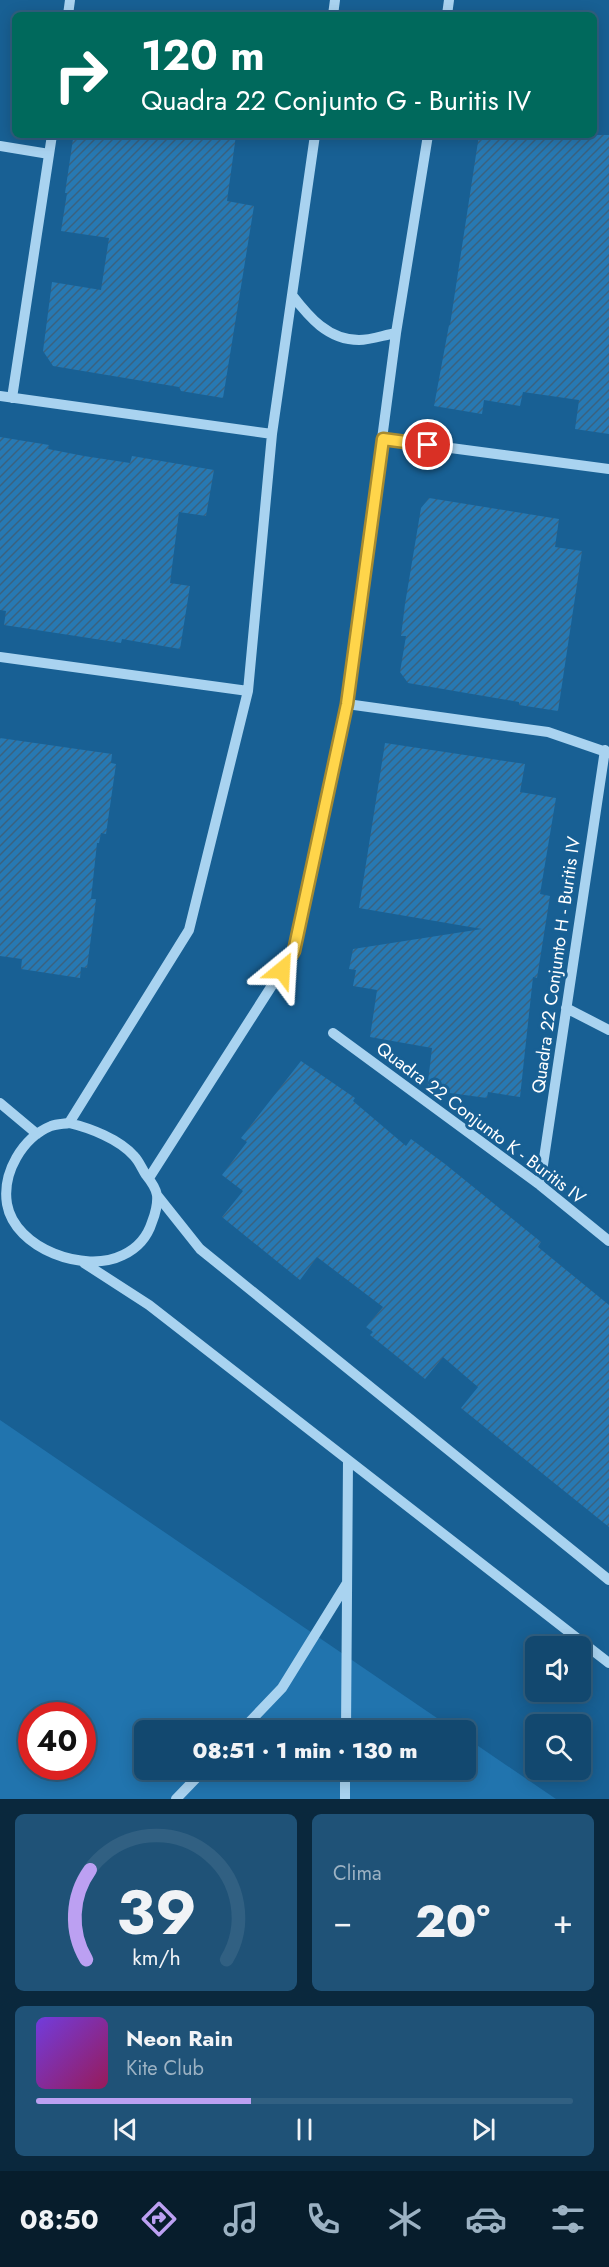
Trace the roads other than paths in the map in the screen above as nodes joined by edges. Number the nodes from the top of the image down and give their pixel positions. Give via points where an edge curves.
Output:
1 (52, 138) edge
2 (315, 138) edge
3 (428, 138) edge
4 (0, 146) edge
5 (49, 154) junction
6 (292, 295) junction
7 (396, 333) junction
8 (0, 396) edge
9 (12, 398) junction
10 (272, 434) junction
11 (383, 439) junction
12 (609, 469) edge
13 (0, 657) edge
14 (248, 691) junction
15 (347, 704) junction
16 (607, 752) edge
17 (566, 1008) junction
18 (609, 1030) edge
19 (333, 1033) dead end
20 (0, 1102) edge
21 (69, 1123) junction
22 (37, 1134) junction
23 (148, 1178) junction
24 (540, 1185) junction
25 (157, 1195) junction
26 (4, 1201) edge
27 (609, 1241) edge
28 (84, 1263) junction
29 (348, 1460) junction
30 (609, 1580) edge
31 (347, 1583) junction
32 (609, 1664) edge
33 (251, 1720) edge
34 (346, 1720) edge
35 (194, 1780) edge
36 (345, 1780) edge
37 (176, 1799) edge
38 (345, 1799) edge

1 - 5 street
2 - 6 street
3 - 7 street
4 - 5 street
5 - 9 street
6 - 7 street via 308,316 336,335 359,340
6 - 10 street
7 - 11 street
8 - 9 street
9 - 10 street
10 - 14 street
11 - 12 street
11 - 15 street
13 - 14 street
14 - 21 street via 189,930
15 - 16 street via 548,732
15 - 23 street via 294,951
16 - 17 street, Quadra 22 Conjunto H - Buritis IV
17 - 18 street
17 - 24 street, Quadra 22 Conjunto H - Buritis IV
19 - 24 street, Quadra 22 Conjunto K - Buritis IV
20 - 22 street
21 - 22 street via 52,1125
21 - 23 street via 90,1128 133,1155
22 - 26 street via 14,1162
23 - 25 street
24 - 27 street, Quadra 22 Conjunto K - Buritis IV
25 - 28 street via 148,1235 133,1250 117,1258
25 - 30 street via 200,1249
26 - 28 street via 17,1227 31,1241 66,1259
28 - 29 street via 149,1305
29 - 31 street
29 - 32 street
31 - 33 street via 282,1688
31 - 34 street
35 - 37 street
36 - 38 street

